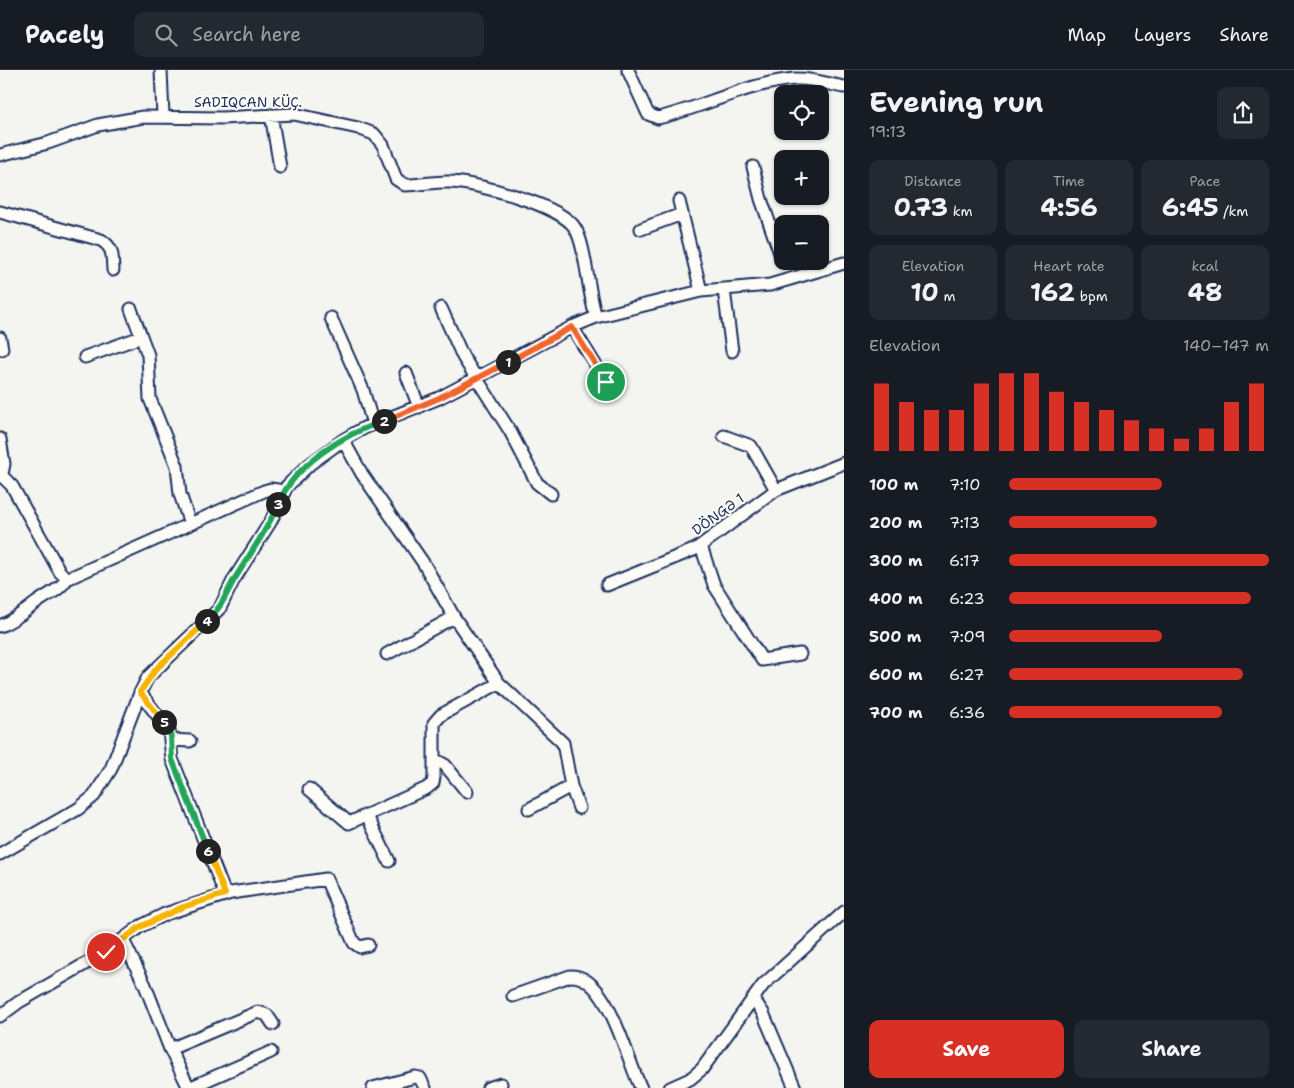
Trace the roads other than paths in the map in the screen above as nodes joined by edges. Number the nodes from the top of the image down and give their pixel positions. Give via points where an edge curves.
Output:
1 (161, 70) edge
2 (628, 70) edge
3 (818, 75) edge
4 (844, 87) edge
5 (271, 115) junction
6 (163, 116) junction
7 (1, 152) edge
8 (280, 167) dead end
9 (753, 167) dead end
10 (679, 201) dead end
11 (0, 212) edge
12 (682, 214) junction
13 (641, 229) dead end
14 (774, 235) edge
15 (844, 263) edge
16 (113, 270) dead end
17 (786, 270) edge
18 (790, 280) junction
19 (724, 290) junction
20 (701, 291) junction
21 (441, 308) dead end
22 (131, 309) dead end
23 (596, 317) junction
24 (331, 318) dead end
25 (572, 327) junction
26 (141, 337) junction
27 (732, 351) dead end
28 (85, 357) dead end
29 (406, 373) dead end
30 (477, 379) junction
31 (606, 382) dead end
32 (419, 407) junction
33 (373, 424) junction
34 (724, 436) dead end
35 (0, 438) edge
36 (343, 440) junction
37 (844, 463) edge
38 (1, 474) edge
39 (776, 490) junction
40 (284, 491) junction
41 (551, 494) dead end
42 (190, 524) junction
43 (701, 546) junction
44 (67, 579) junction
45 (607, 585) dead end
46 (454, 617) junction
47 (0, 626) edge
48 (387, 654) dead end
49 (800, 654) dead end
50 (499, 683) junction
51 (140, 692) junction
52 (170, 740) junction
53 (190, 741) dead end
54 (434, 759) junction
55 (571, 786) junction
56 (308, 789) dead end
57 (466, 792) dead end
58 (579, 808) dead end
59 (529, 809) dead end
60 (367, 816) junction
61 (0, 854) edge
62 (389, 861) dead end
63 (225, 894) junction
64 (844, 912) edge
65 (123, 940) junction
66 (368, 945) dead end
67 (514, 996) dead end
68 (753, 998) junction
69 (0, 1016) edge
70 (273, 1024) dead end
71 (170, 1049) junction
72 (271, 1052) dead end
73 (501, 1084) dead end
74 (373, 1088) edge
75 (424, 1088) edge
76 (488, 1088) edge
77 (641, 1088) edge
78 (670, 1088) edge
79 (795, 1088) edge

1 - 6 street
2 - 3 street via 648,114 658,118 760,86
3 - 4 street
5 - 6 street via 223,118
5 - 8 street
5 - 23 street via 312,117 374,134 383,145 396,179 405,185 439,181 468,184 518,198 561,215 578,235
6 - 7 street via 98,125 48,143
9 - 14 street
10 - 12 street
11 - 16 street via 101,240 112,249
12 - 13 street
12 - 20 street
15 - 18 street
17 - 18 street
18 - 19 street
19 - 20 street
19 - 27 street
20 - 23 street
21 - 30 street via 454,340
22 - 26 street
23 - 25 street
24 - 33 street via 363,390
25 - 30 street
25 - 31 street
26 - 28 street
26 - 42 street via 149,363 149,394 177,466 180,494
29 - 32 street
30 - 32 street
30 - 41 street via 510,431 537,483
32 - 33 street
33 - 36 street
34 - 39 street via 751,446
35 - 38 street via 4,464
36 - 40 street via 310,464
36 - 46 street via 362,474 424,564
37 - 39 street, DÖNGƏ 1
38 - 44 street via 12,486
39 - 43 street, DÖNGƏ 1
40 - 42 street via 264,491
40 - 51 street via 271,521 234,579 220,608 156,669
42 - 44 street
43 - 45 street, DÖNGƏ 1
43 - 49 street via 717,591 762,660
44 - 47 street via 19,618
46 - 48 street
46 - 50 street
50 - 54 street via 442,715 434,723
50 - 55 street via 563,743
51 - 52 street via 169,730
51 - 61 street via 111,769 94,796 78,809
52 - 53 street
52 - 63 street via 172,759
54 - 57 street via 445,765
54 - 60 street via 433,782 427,788
55 - 58 street
55 - 59 street
56 - 60 street via 345,822 353,823
60 - 62 street
63 - 65 street via 165,914
63 - 66 street via 326,879 354,942 360,947
64 - 68 street via 770,978
65 - 69 street
65 - 71 street
67 - 77 street via 570,976 579,976 588,982 599,992 615,1022
68 - 78 street via 702,1069
68 - 79 street via 763,1013
70 - 71 street via 267,1015 258,1012
71 - 72 street via 189,1088
73 - 76 street
74 - 75 street via 415,1077 420,1078

